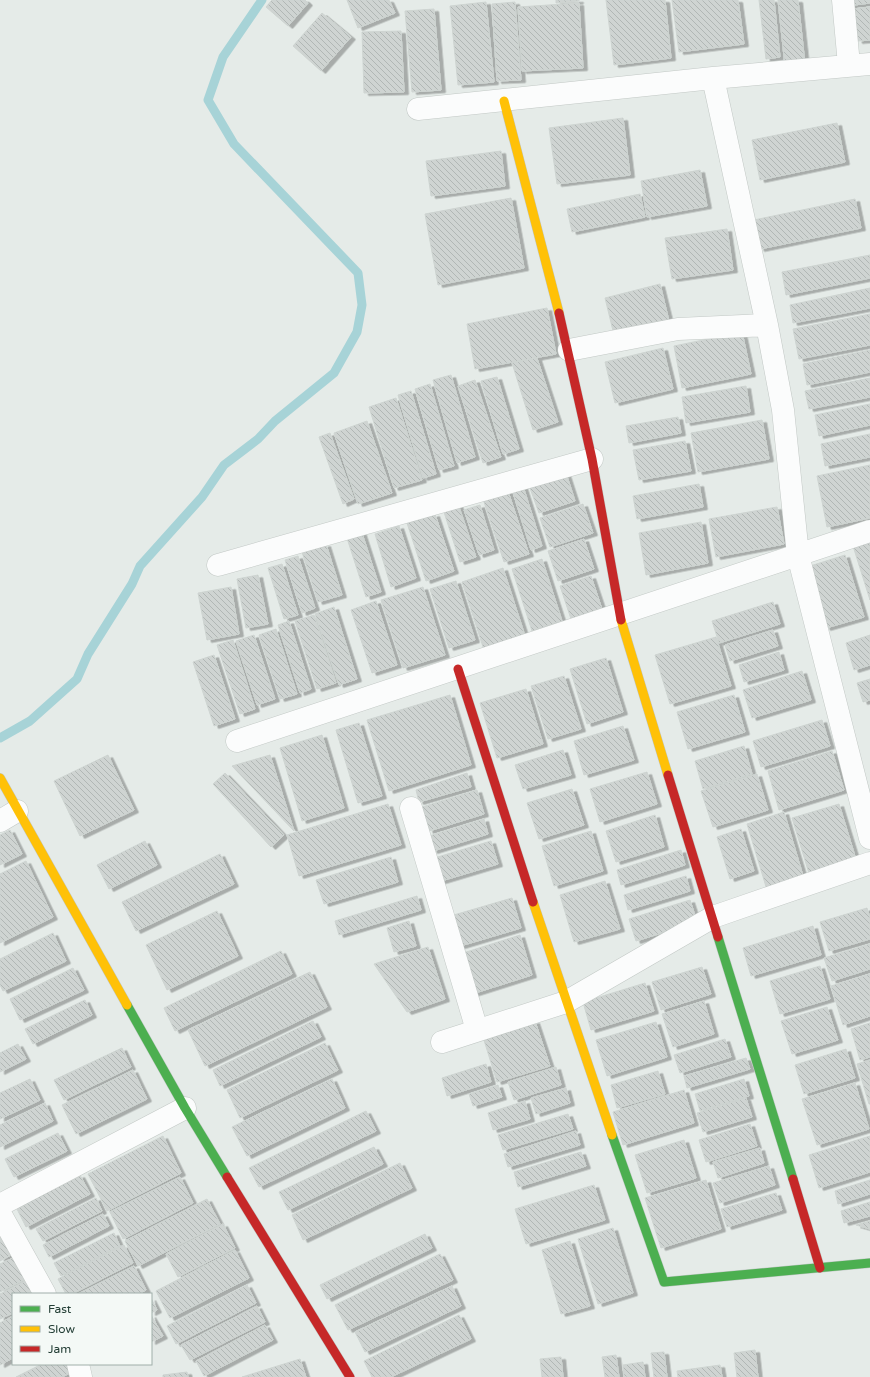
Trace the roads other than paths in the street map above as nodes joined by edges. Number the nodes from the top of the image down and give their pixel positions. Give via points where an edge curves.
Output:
1 (843, 0) edge
2 (860, 65) edge
3 (713, 78) junction
4 (504, 101) junction
5 (418, 109) dead end
6 (767, 325) junction
7 (569, 350) junction
8 (592, 459) junction
9 (870, 531) edge
10 (798, 555) junction
11 (218, 565) dead end
12 (620, 614) junction
13 (458, 669) junction
14 (237, 741) dead end
15 (0, 778) edge
16 (411, 808) dead end
17 (8, 816) edge
18 (870, 838) edge
19 (870, 863) edge
20 (713, 917) junction
21 (566, 1002) junction
22 (477, 1030) junction
23 (442, 1042) dead end
24 (186, 1108) junction
25 (0, 1205) edge
26 (0, 1213) edge
27 (870, 1263) edge
28 (820, 1268) junction
29 (44, 1293) edge
30 (78, 1365) edge
31 (81, 1377) edge
32 (350, 1377) edge

1 - 2 street
2 - 3 street
3 - 4 street
3 - 6 street
4 - 5 street
4 - 7 street
6 - 7 street via 678,329
6 - 10 street via 782,410
7 - 8 street
8 - 11 street
8 - 12 street
9 - 10 street
10 - 12 street
10 - 18 street
12 - 13 street
12 - 20 street
13 - 14 street
13 - 21 street
15 - 17 street
16 - 22 street
17 - 24 street
19 - 20 street
20 - 21 street
20 - 28 street
21 - 22 street
21 - 28 street via 664,1282
22 - 23 street
24 - 25 street
24 - 32 street
26 - 29 street
27 - 28 street
30 - 31 street

